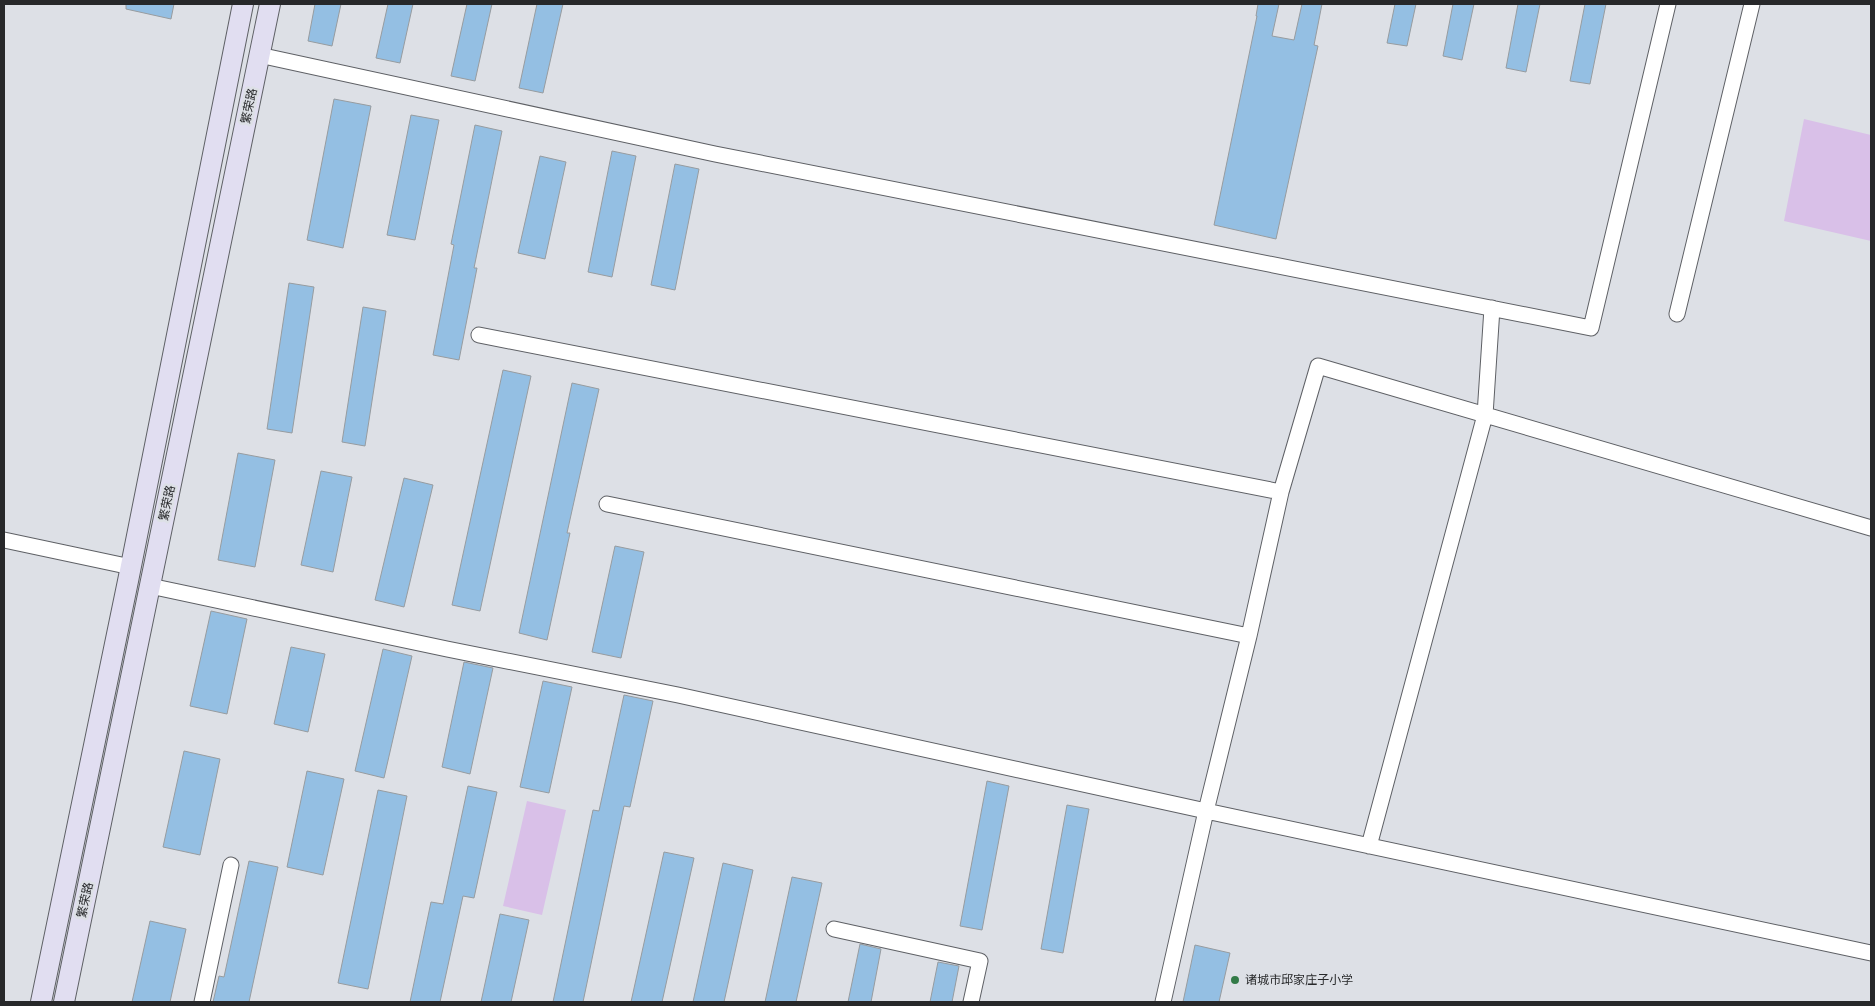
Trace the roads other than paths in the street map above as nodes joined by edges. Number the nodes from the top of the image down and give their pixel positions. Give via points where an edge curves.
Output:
1 (243, 4) edge
2 (270, 4) edge
3 (1668, 4) edge
4 (1752, 4) edge
5 (260, 55) junction
6 (1492, 308) junction
7 (1676, 314) dead end
8 (479, 335) dead end
9 (1485, 415) junction
10 (1282, 492) junction
11 (607, 504) dead end
12 (1871, 528) edge
13 (4, 540) edge
14 (131, 567) junction
15 (150, 586) junction
16 (1249, 636) junction
17 (1206, 811) junction
18 (1369, 846) junction
19 (231, 865) dead end
20 (834, 929) dead end
21 (1871, 953) edge
22 (41, 1002) edge
23 (64, 1002) edge
24 (202, 1002) edge
25 (971, 1002) edge
26 (1163, 1002) edge

1 - 14 main road, 繁荣路
2 - 5 main road, 繁荣路
3 - 6 street via 1591,328
4 - 7 street
5 - 6 street via 715,154
5 - 15 main road, 繁荣路
6 - 9 street
8 - 10 street
9 - 10 street via 1318,366
9 - 12 street
9 - 18 street
10 - 16 street
11 - 16 street
13 - 14 street
14 - 22 main road, 繁荣路
15 - 17 street via 688,697
15 - 23 main road, 繁荣路
16 - 17 street
17 - 18 street
17 - 26 street
18 - 21 street
19 - 24 street
20 - 25 street via 980,961

